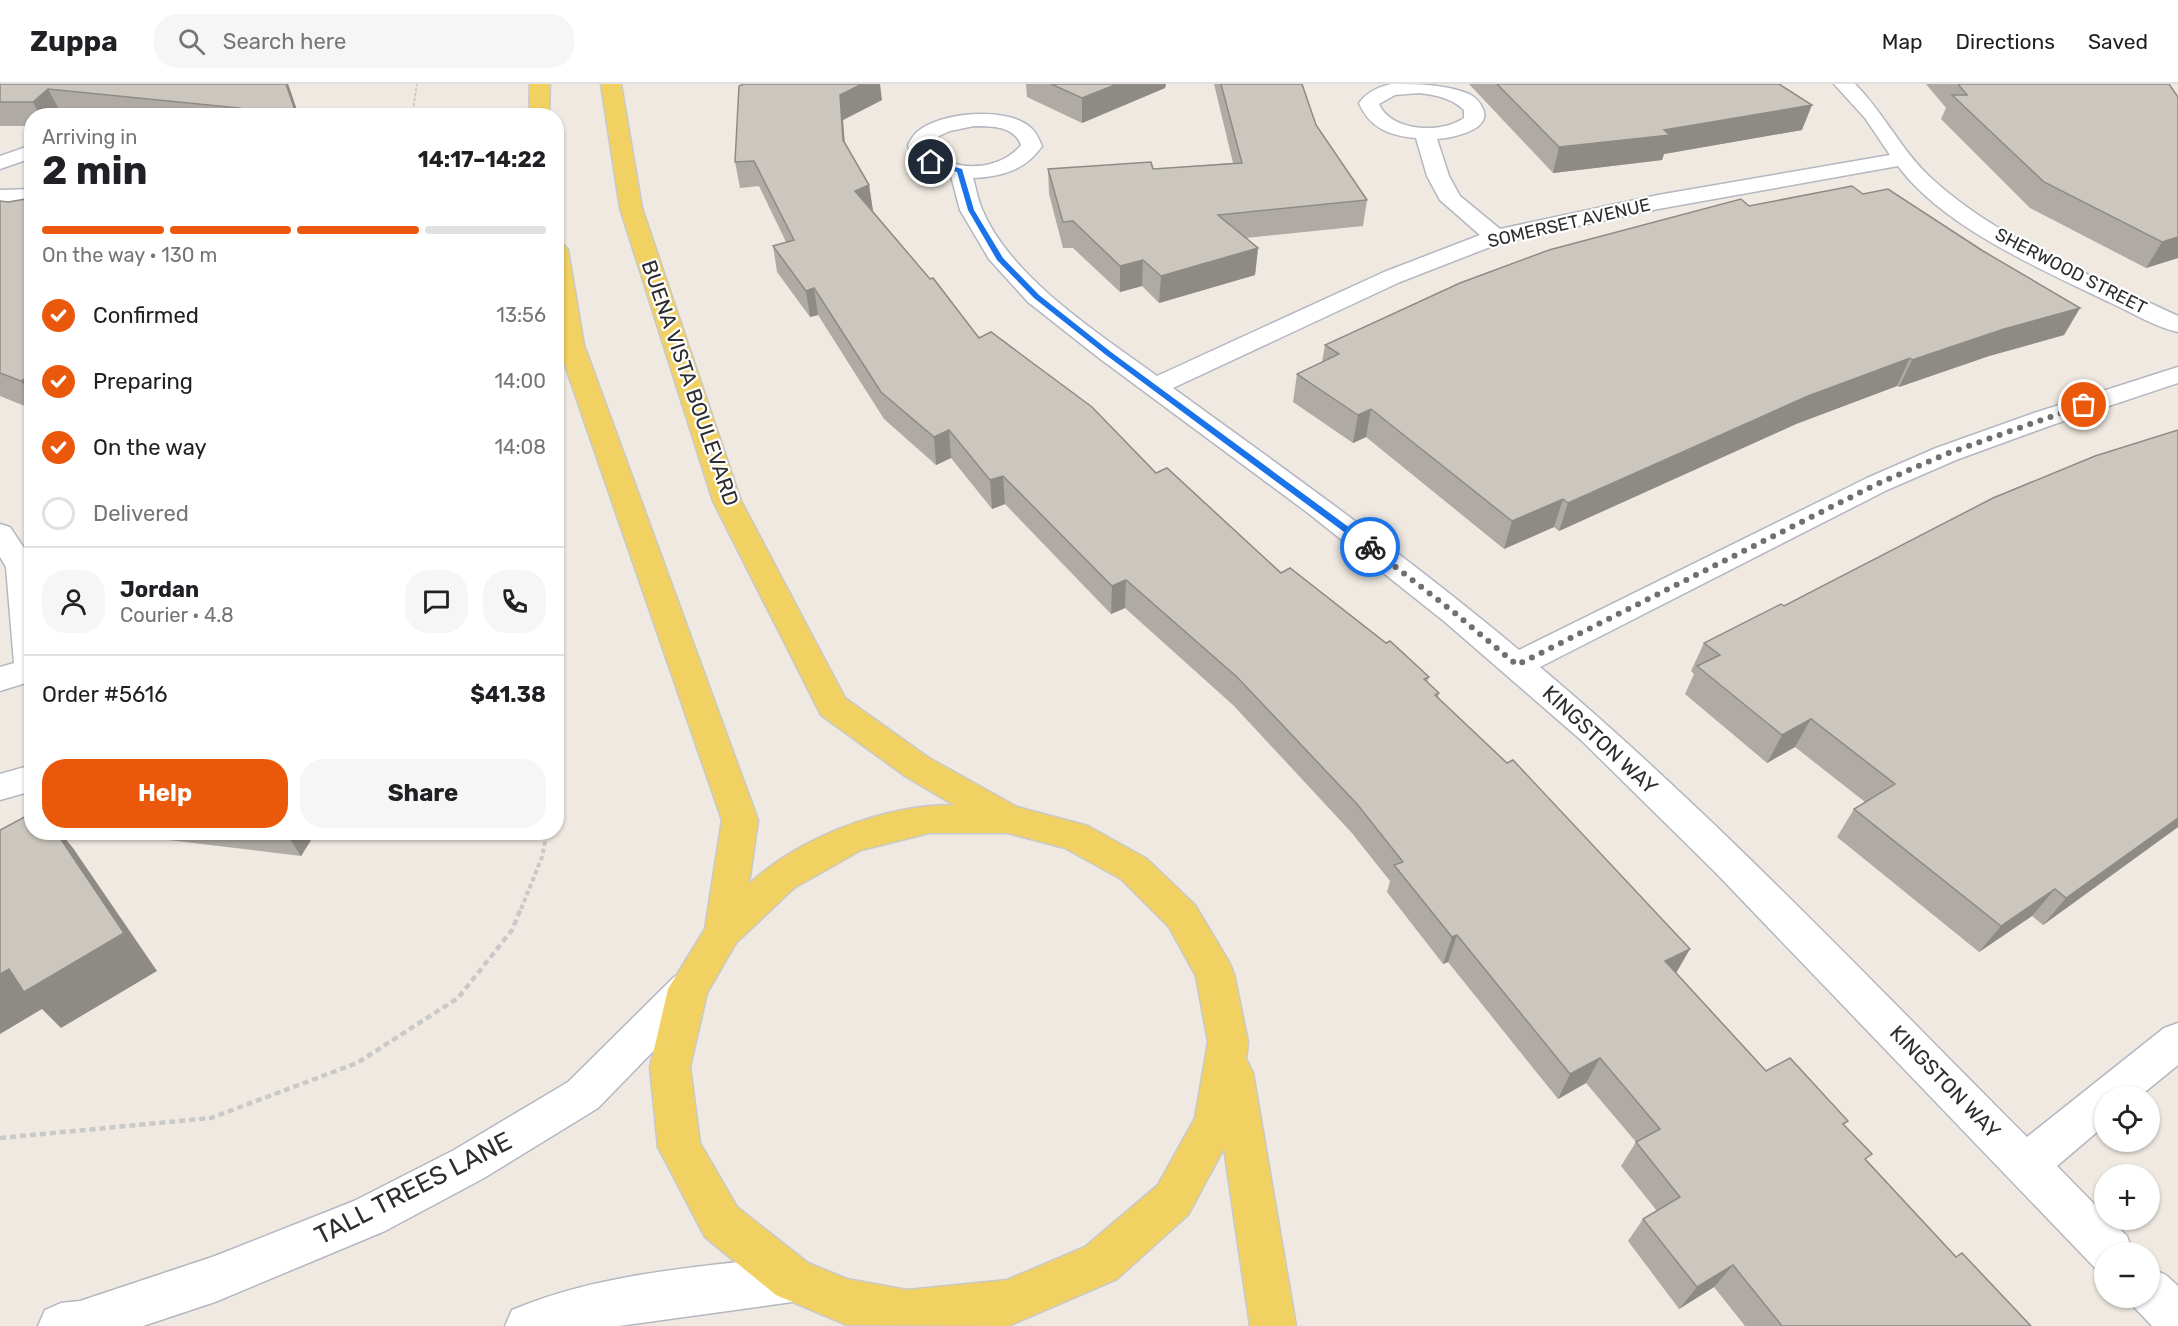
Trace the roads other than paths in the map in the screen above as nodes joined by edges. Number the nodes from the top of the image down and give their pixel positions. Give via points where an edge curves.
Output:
1 (540, 84) edge
2 (611, 84) edge
3 (1844, 84) edge
4 (539, 108) edge
5 (1425, 133) dead end
6 (24, 154) edge
7 (1902, 159) junction
8 (0, 163) edge
9 (960, 171) junction
10 (24, 196) edge
11 (0, 197) edge
12 (1496, 237) junction
13 (564, 301) edge
14 (2178, 325) edge
15 (2178, 375) edge
16 (1155, 387) junction
17 (0, 534) edge
18 (24, 598) edge
19 (1517, 665) junction
20 (24, 671) edge
21 (0, 679) edge
22 (24, 780) edge
23 (0, 787) edge
24 (1008, 819) junction
25 (723, 932) junction
26 (688, 989) junction
27 (2178, 1041) edge
28 (1228, 1042) junction
29 (2122, 1086) edge
30 (2094, 1109) edge
31 (2026, 1165) junction
32 (2101, 1242) edge
33 (792, 1279) junction
34 (2160, 1301) edge
35 (915, 1319) edge
36 (2178, 1319) edge
37 (61, 1326) edge
38 (528, 1326) edge
39 (1273, 1326) edge

1 - 4 main road
2 - 24 main road, BUENA VISTA BOULEVARD via 631,208 727,501 833,706 917,767
3 - 7 street, SHERWOOD STREET via 1873,115
5 - 12 street via 1438,176 1451,200
6 - 8 street
7 - 12 street, SOMERSET AVENUE via 1658,202
7 - 14 street, SHERWOOD STREET via 1925,184 2032,255
9 - 9 street via 922,155 922,139 942,126 974,120 1008,124 1030,137 1032,146 1016,163
9 - 16 street, KINGSTON WAY via 971,210 1001,260 1037,297
10 - 11 street
12 - 16 street, SOMERSET AVENUE via 1392,277
13 - 25 main road, BUENA VISTA BOULEVARD via 571,345 740,820
15 - 19 street via 1989,438 1877,484
16 - 19 street, KINGSTON WAY via 1318,507
17 - 18 street via 21,567
19 - 31 street, KINGSTON WAY via 1593,731 1720,854
20 - 21 street
22 - 23 street
24 - 25 main road, BUENA VISTA BOULEVARD via 929,819 852,838 781,877
24 - 28 main road, BUENA VISTA BOULEVARD via 1074,836 1134,869 1182,915 1215,974
25 - 26 main road, BUENA VISTA BOULEVARD
26 - 33 main road, BUENA VISTA BOULEVARD via 670,1067 679,1148 721,1222
26 - 37 street, TALL TREES LANE via 584,1095 469,1164 369,1216 215,1279 80,1324
27 - 29 street
28 - 35 main road, BUENA VISTA BOULEVARD via 1215,1122 1173,1200 1101,1263 1008,1303
28 - 39 main road, BUENA VISTA BOULEVARD
30 - 31 street
31 - 32 street, KINGSTON WAY
33 - 35 main road, BUENA VISTA BOULEVARD via 847,1302
33 - 38 street via 653,1297 568,1313
34 - 36 street

